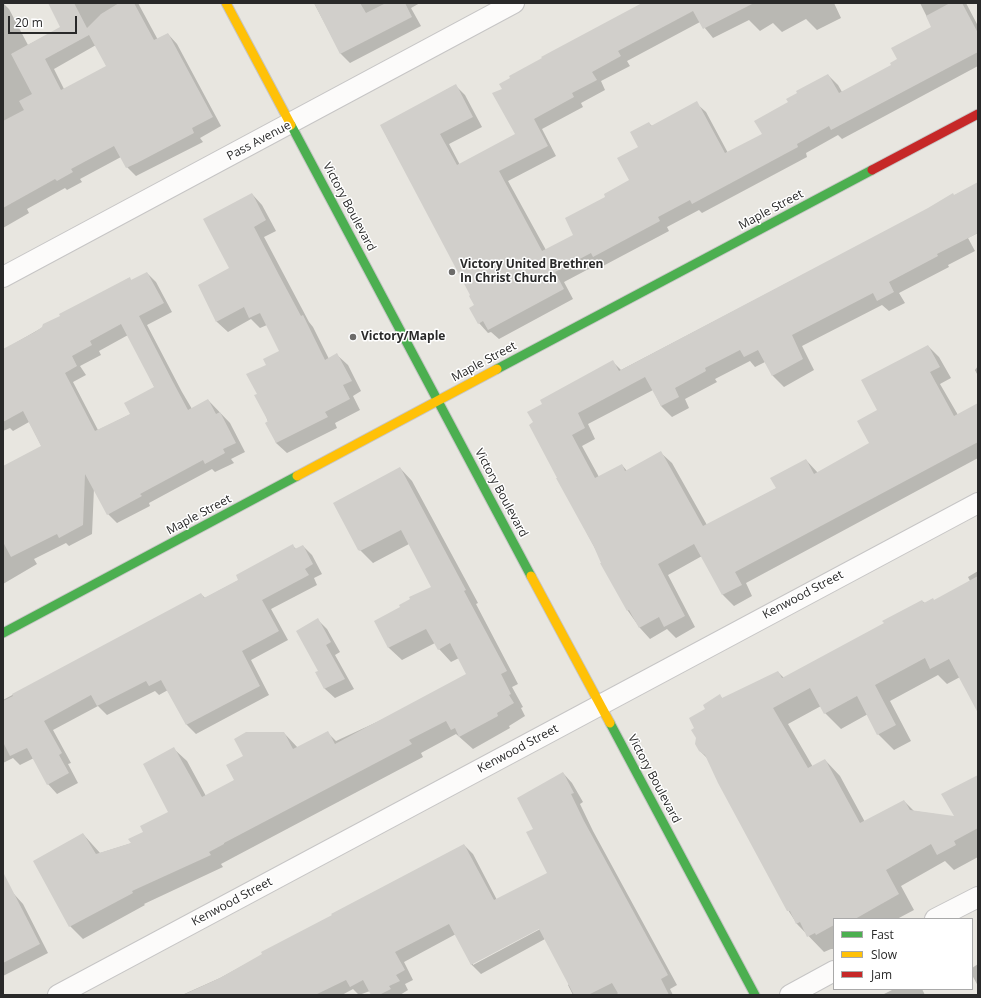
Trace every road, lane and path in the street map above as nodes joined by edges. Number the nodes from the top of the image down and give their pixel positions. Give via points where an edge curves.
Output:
1 (226, 3) edge
2 (514, 3) edge
3 (978, 114) edge
4 (291, 123) junction
5 (3, 277) edge
6 (438, 400) junction
7 (978, 503) edge
8 (3, 633) edge
9 (601, 705) junction
10 (978, 897) edge
11 (937, 918) edge
12 (833, 973) edge
13 (58, 995) edge
14 (754, 995) edge
15 (790, 995) edge

1 - 4 main road, Victory Boulevard
2 - 4 street, Pass Avenue
3 - 6 main road, Maple Street
4 - 5 street, Pass Avenue
4 - 6 main road, Victory Boulevard
6 - 8 main road, Maple Street
6 - 9 main road, Victory Boulevard
7 - 9 street, Kenwood Street
9 - 13 street, Kenwood Street
9 - 14 main road, Victory Boulevard
10 - 11 street
12 - 15 street

